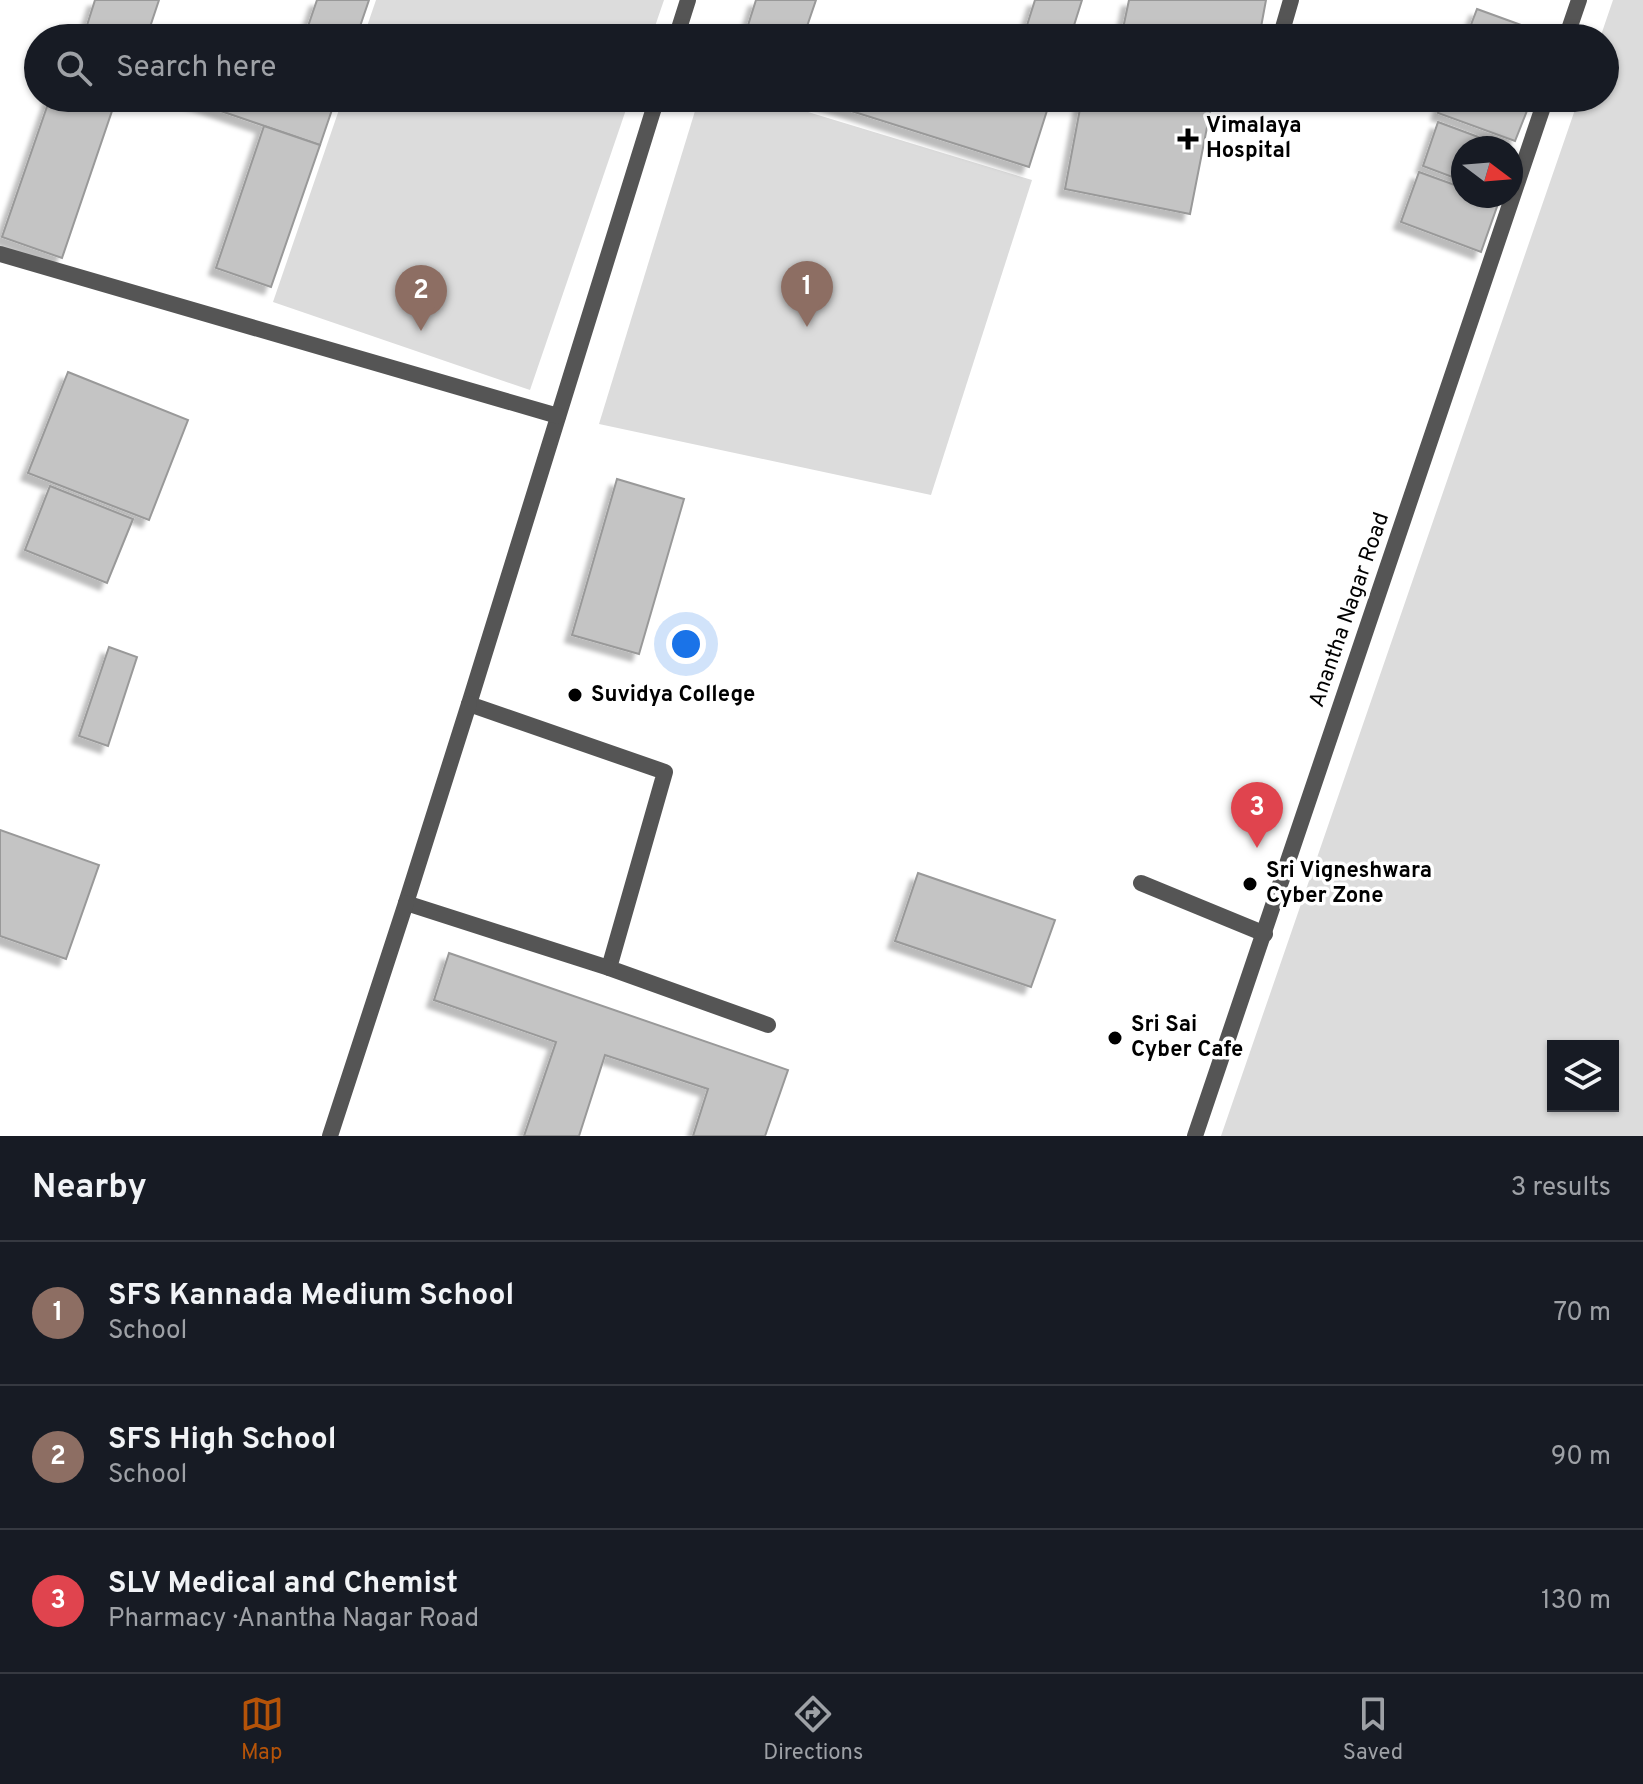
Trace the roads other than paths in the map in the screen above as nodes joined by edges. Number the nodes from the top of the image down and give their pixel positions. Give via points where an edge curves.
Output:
1 (688, 0) edge
2 (1291, 0) edge
3 (1579, 0) edge
4 (680, 24) edge
5 (1284, 24) edge
6 (1571, 24) edge
7 (653, 112) edge
8 (1541, 112) edge
9 (0, 254) edge
10 (558, 416) junction
11 (469, 704) junction
12 (1141, 883) dead end
13 (406, 903) junction
14 (1265, 934) junction
15 (609, 968) junction
16 (768, 1025) dead end
17 (330, 1136) edge
18 (1195, 1136) edge

1 - 4 street
2 - 5 street
3 - 6 street
7 - 10 street
8 - 14 street, Anantha Nagar Road
9 - 10 street
10 - 11 street
11 - 13 street
11 - 15 street via 665,772
12 - 14 street
13 - 15 street
13 - 17 street
14 - 18 street, Anantha Nagar Road
15 - 16 street

